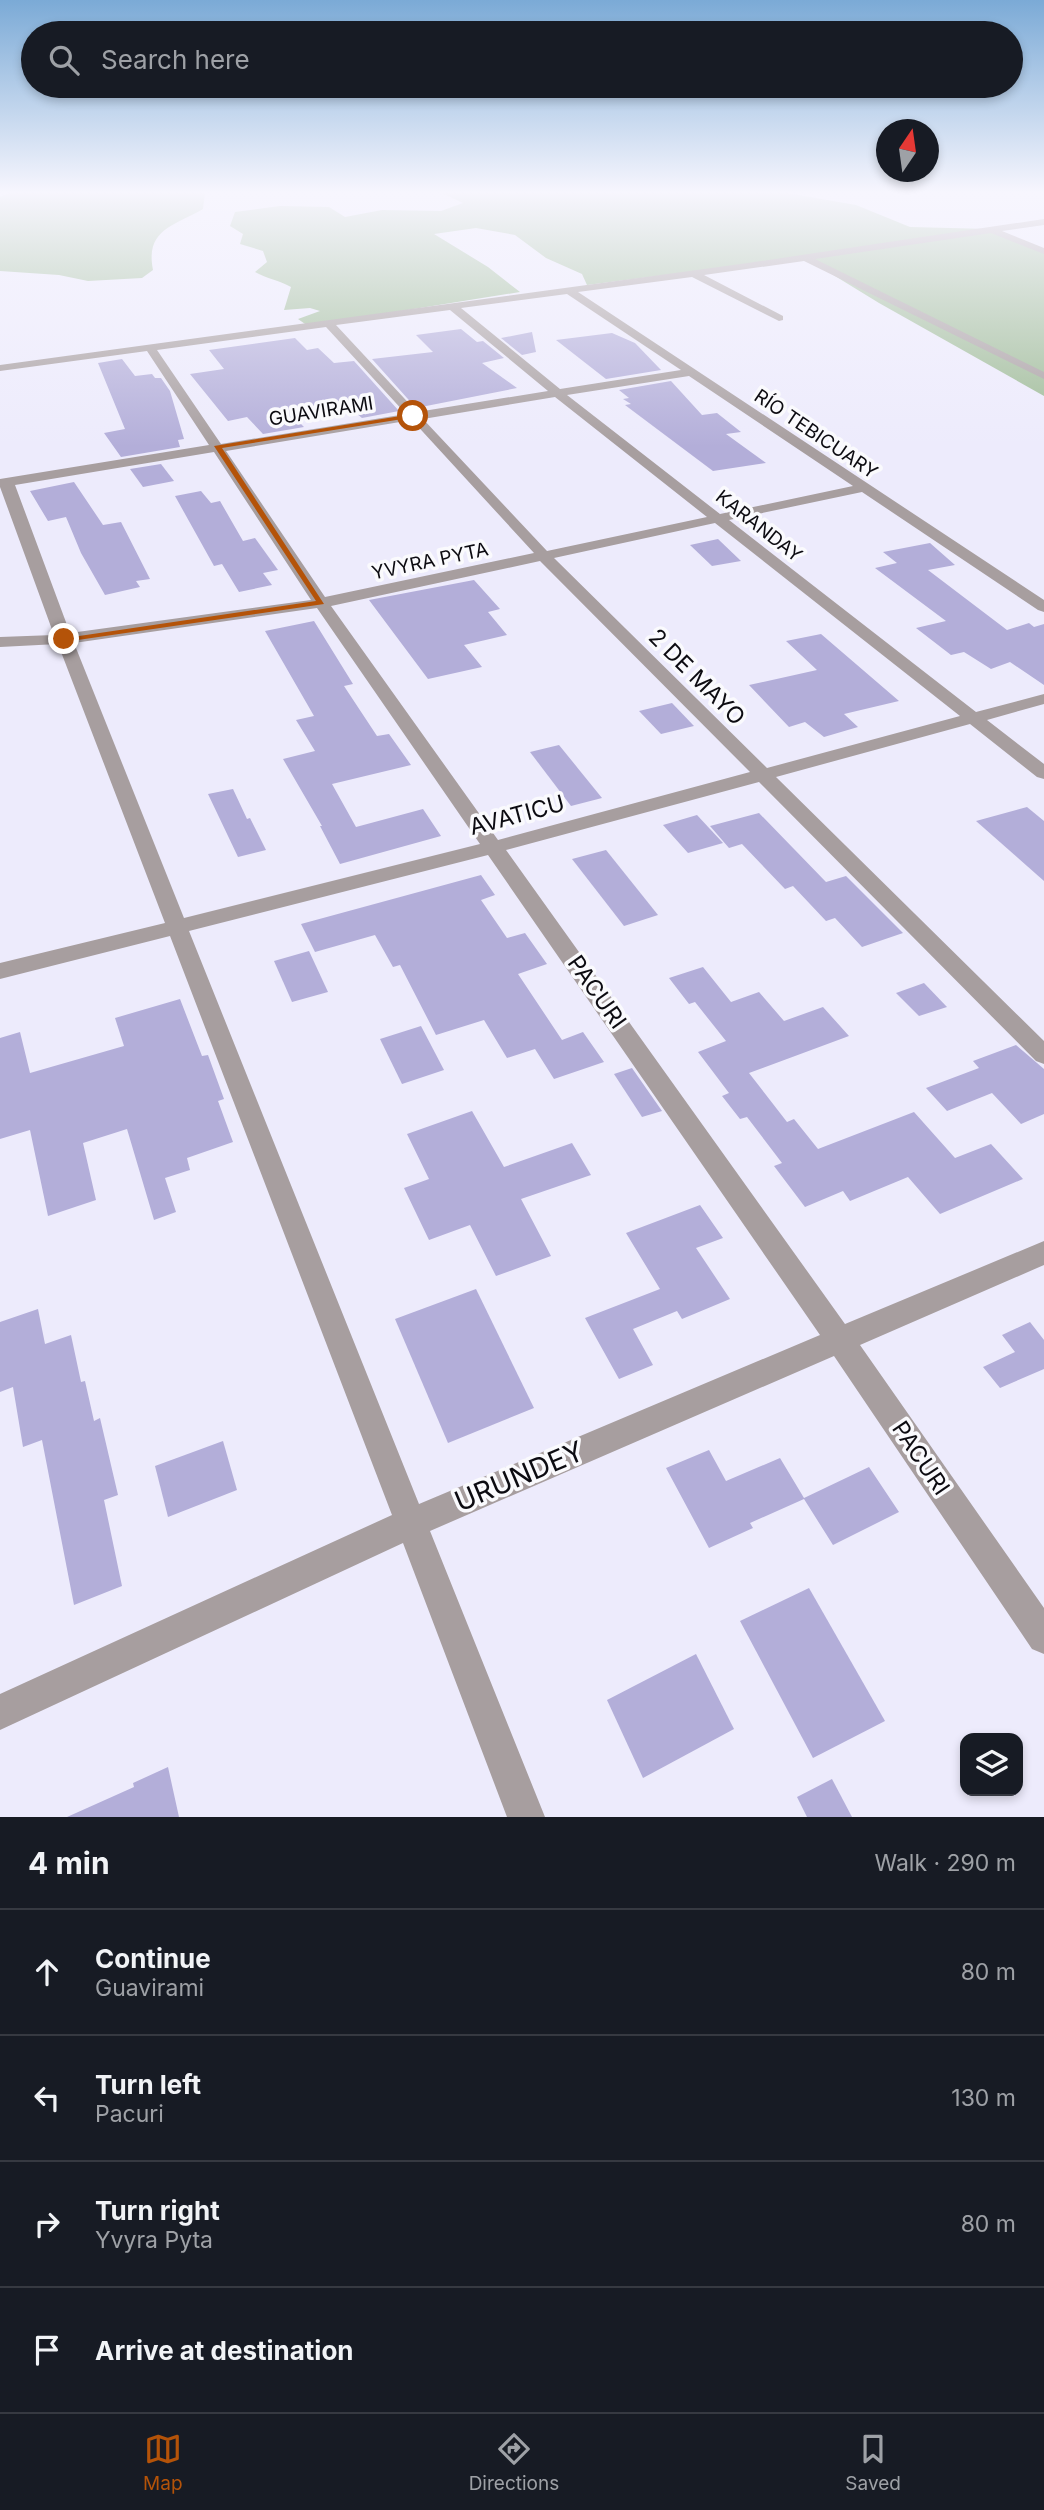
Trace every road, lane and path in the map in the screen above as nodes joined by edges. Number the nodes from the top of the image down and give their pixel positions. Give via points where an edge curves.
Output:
1 (657, 278) edge
2 (701, 278) edge
3 (846, 278) edge
4 (568, 290) junction
5 (452, 306) junction
6 (779, 318) dead end
7 (328, 323) junction
8 (150, 347) junction
9 (0, 368) edge
10 (690, 372) junction
11 (1044, 376) edge
12 (558, 394) junction
13 (413, 416) junction
14 (218, 446) junction
15 (4, 482) edge
16 (862, 488) junction
17 (720, 520) junction
18 (545, 556) junction
19 (321, 603) junction
20 (1044, 607) edge
21 (64, 639) junction
22 (0, 642) edge
23 (1044, 699) edge
24 (974, 717) junction
25 (1044, 773) edge
26 (761, 774) junction
27 (495, 847) junction
28 (178, 926) junction
29 (0, 971) edge
30 (1044, 1055) edge
31 (1044, 1253) edge
32 (839, 1339) junction
33 (411, 1523) junction
34 (1044, 1637) edge
35 (0, 1712) edge
36 (526, 1817) edge

1 - 4 street
2 - 6 street
3 - 11 street
4 - 5 street
4 - 10 street, RÍO TEBICUARY
5 - 7 street
5 - 12 street, KARANDAY
7 - 8 street
7 - 13 street, 2 DE MAYO
8 - 9 street
8 - 14 street, PACURI
10 - 12 street, GUAVIRAMI
10 - 16 street, RÍO TEBICUARY
12 - 13 street, GUAVIRAMI
12 - 17 street, KARANDAY
13 - 14 street, GUAVIRAMI
13 - 18 street, 2 DE MAYO
14 - 15 street, GUAVIRAMI
14 - 19 street, PACURI
15 - 21 street
16 - 17 street, YVYRA PYTA
16 - 20 street, RÍO TEBICUARY
17 - 18 street, YVYRA PYTA
17 - 24 street, KARANDAY
18 - 19 street, YVYRA PYTA
18 - 26 street, 2 DE MAYO
19 - 21 street, YVYRA PYTA
19 - 27 street, PACURI
21 - 22 street, YVYRA PYTA
21 - 28 street
23 - 24 street, AVATICU
24 - 25 street, KARANDAY
24 - 26 street, AVATICU
26 - 27 street, AVATICU
26 - 30 street, 2 DE MAYO
27 - 28 street, AVATICU
27 - 32 street, PACURI
28 - 29 street, AVATICU
28 - 33 street
31 - 32 street, URUNDEY
32 - 33 street, URUNDEY
32 - 34 street, PACURI
33 - 35 street, URUNDEY
33 - 36 street

